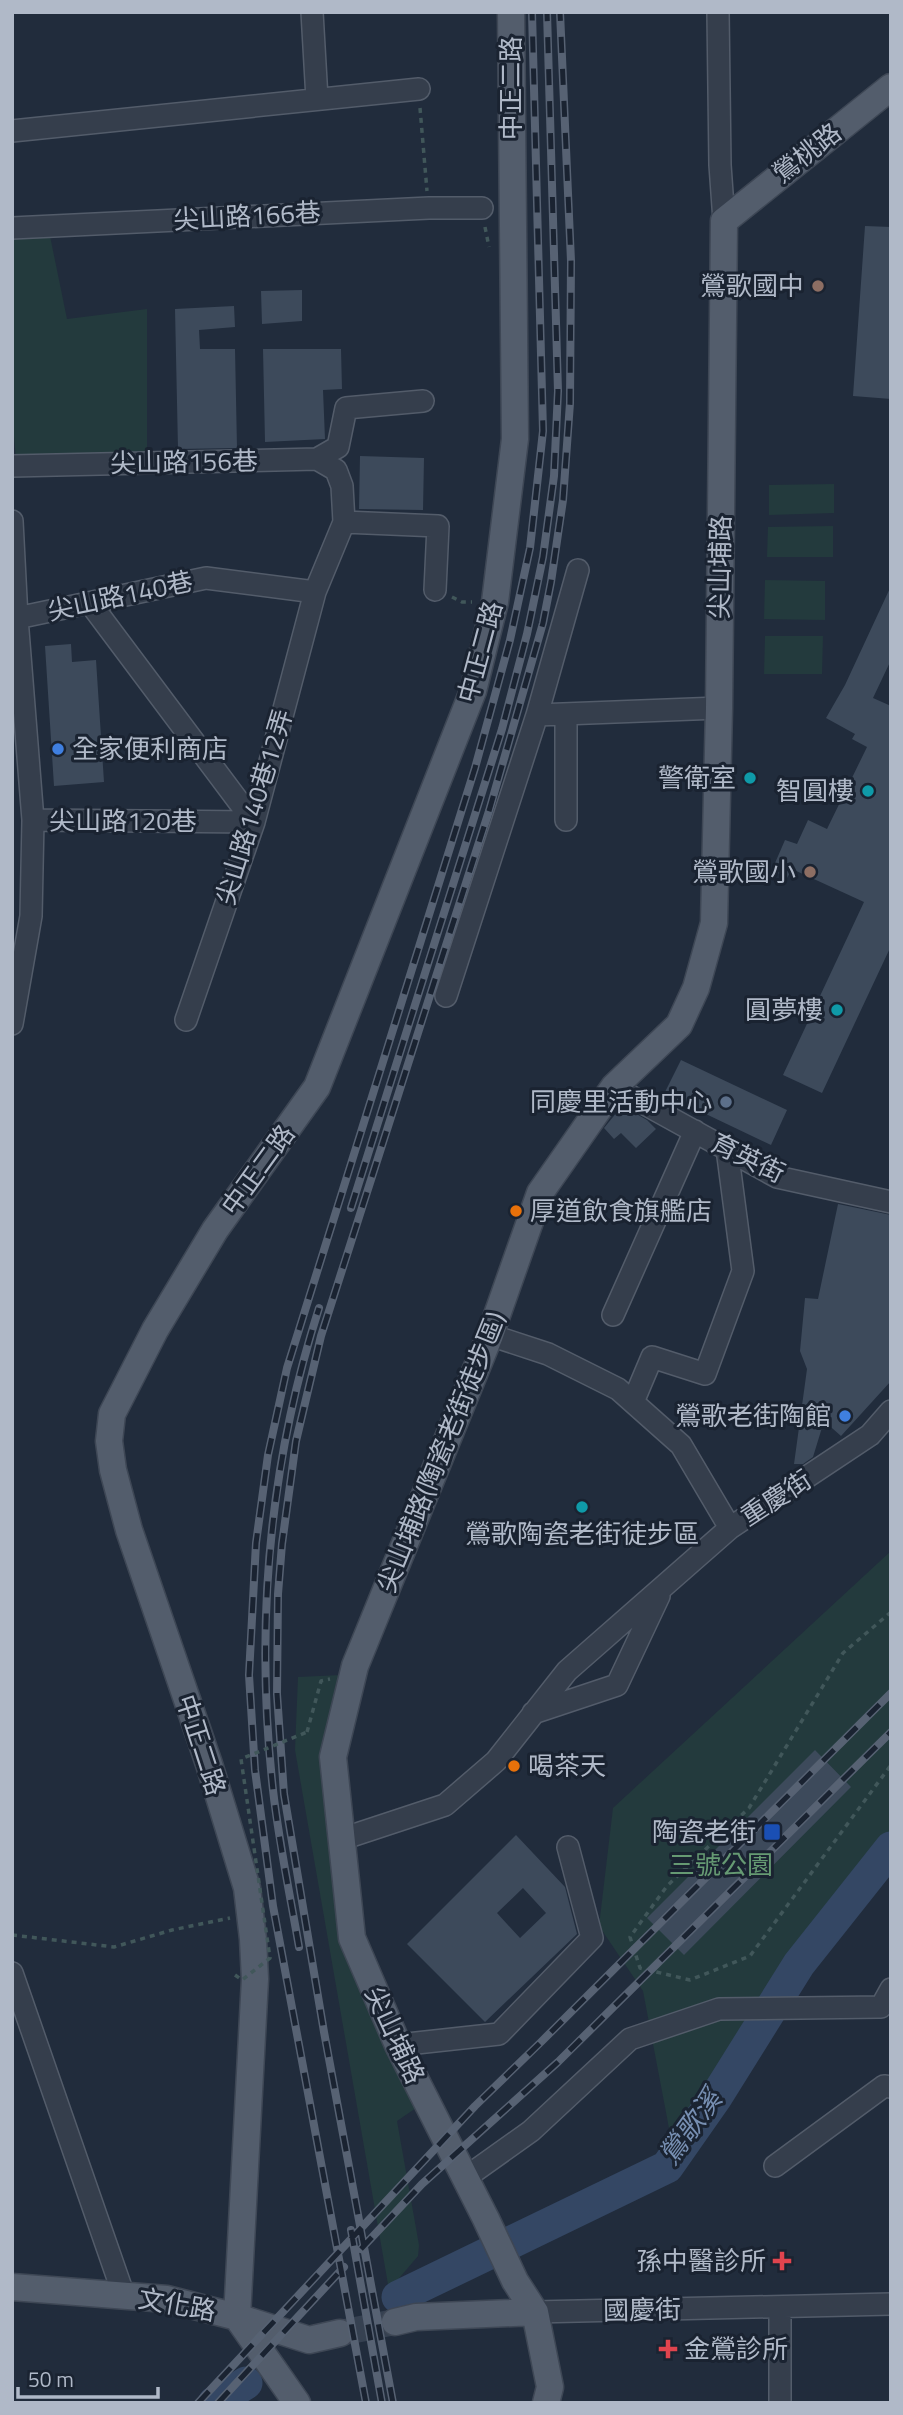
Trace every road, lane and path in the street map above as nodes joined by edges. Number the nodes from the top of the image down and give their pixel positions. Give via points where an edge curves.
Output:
1 (312, 12) edge
2 (511, 12) edge
3 (718, 12) edge
4 (891, 87) edge
5 (419, 89) joint
6 (317, 99) junction
7 (12, 131) edge
8 (429, 208) junction
9 (482, 208) dead end
10 (724, 220) junction
11 (12, 228) edge
12 (423, 401) dead end
13 (317, 459) junction
14 (12, 466) edge
15 (12, 521) edge
16 (344, 522) junction
17 (578, 570) dead end
18 (435, 590) dead end
19 (315, 592) junction
20 (90, 603) junction
21 (18, 618) junction
22 (16, 654) edge
23 (719, 708) junction
24 (566, 714) junction
25 (537, 715) junction
26 (33, 820) junction
27 (566, 820) dead end
28 (254, 822) junction
29 (446, 996) dead end
30 (186, 1020) dead end
31 (12, 1024) edge
32 (614, 1087) junction
33 (695, 1131) junction
34 (727, 1149) junction
35 (891, 1202) edge
36 (613, 1315) dead end
37 (490, 1335) junction
38 (633, 1402) junction
39 (891, 1411) edge
40 (730, 1528) junction
41 (663, 1588) junction
42 (891, 1612) edge
43 (321, 1681) dead end
44 (533, 1713) junction
45 (891, 1765) edge
46 (342, 1839) junction
47 (568, 1847) dead end
48 (234, 1928) dead end
49 (12, 1936) edge
50 (12, 1973) edge
51 (235, 1975) dead end
52 (886, 1998) edge
53 (398, 2045) junction
54 (891, 2087) edge
55 (775, 2166) dead end
56 (465, 2178) junction
57 (12, 2287) edge
58 (124, 2295) junction
59 (891, 2304) edge
60 (780, 2307) junction
61 (535, 2312) junction
62 (237, 2317) junction
63 (395, 2322) tunnel mouth
64 (340, 2333) tunnel mouth
65 (292, 2395) edge
66 (546, 2403) edge
67 (780, 2403) edge

1 - 6 street
2 - 62 main road, 中正二路 via 515,439 495,603 474,691 317,1087 215,1230 155,1330 112,1414 113,1470 129,1530 247,1888 255,1979
3 - 10 street, 尖山埔路
4 - 10 main road, 鶯桃路
5 - 6 street
5 - 8 path
6 - 7 street
8 - 9 street, 尖山路166巷
8 - 11 street, 尖山路166巷
10 - 23 main road, 尖山埔路
12 - 13 street via 346,408 338,447
13 - 14 street, 尖山路156巷
13 - 16 street via 336,470
15 - 21 street
16 - 18 street via 438,526
16 - 19 street
17 - 25 street
19 - 20 street, 尖山路140巷 via 206,578
19 - 28 street, 尖山路140巷12弄
20 - 21 street, 尖山路140巷
20 - 28 street
21 - 22 street
22 - 26 street
23 - 24 street
23 - 32 main road, 尖山埔路 via 714,923 696,988 679,1025
24 - 25 street
24 - 27 street
25 - 29 street
26 - 28 street, 尖山路120巷
26 - 31 street via 31,916
28 - 30 street, 尖山路140巷12弄
32 - 33 street, 育英街
32 - 37 main road, 尖山埔路(陶瓷老街徒步區) via 540,1193
33 - 34 street, 育英街
33 - 36 street
34 - 35 street, 育英街 via 777,1177
34 - 38 street via 743,1271 705,1374 652,1357
37 - 38 street via 548,1354 618,1389
37 - 46 main road, 尖山埔路(陶瓷老街徒步區) via 349,1681 333,1757
38 - 40 street via 681,1445
39 - 40 street, 重慶街 via 870,1435
40 - 41 street, 重慶街
41 - 44 street, 重慶街 via 566,1671
41 - 44 street, 重慶街 via 617,1685
42 - 45 path via 843,1653 749,1808 667,1886 631,1937 640,1968 691,1980 750,1956
43 - 51 path, bridge via 307,1732 241,1759 270,1958 242,1980
44 - 46 street, 重慶街 via 496,1761 445,1805
46 - 53 main road, 尖山埔路 via 352,1938
47 - 53 street via 592,1938 499,2034
48 - 49 path via 233,1917 217,1919 114,1947
50 - 58 street
52 - 56 street via 719,2008 630,2039 531,2132
53 - 56 main road, 尖山埔路
54 - 55 street via 884,2086
56 - 61 main road, 尖山埔路
57 - 58 main road, 文化路
58 - 62 main road, 文化路 via 167,2299
59 - 60 street, 國慶街
60 - 61 street, 國慶街
60 - 67 street
61 - 63 main road, 國慶街
61 - 66 main road via 550,2386
62 - 64 main road via 309,2340
62 - 65 main road, 文化路

